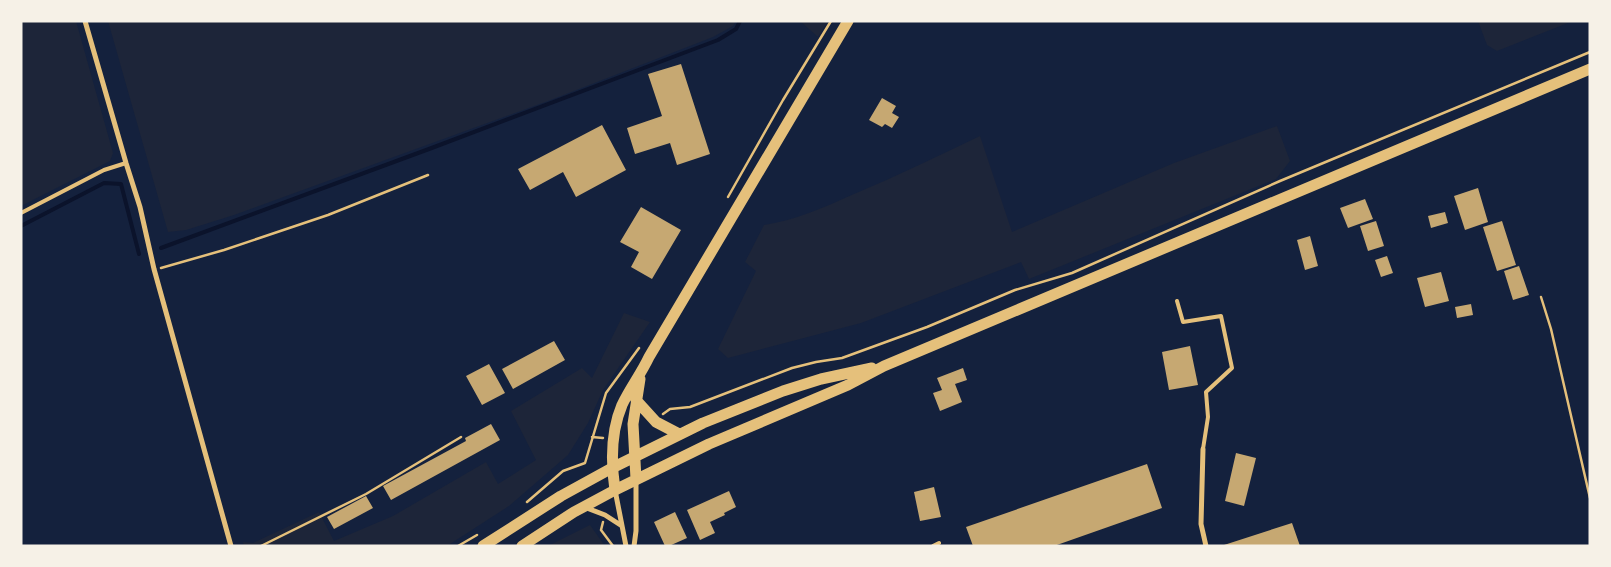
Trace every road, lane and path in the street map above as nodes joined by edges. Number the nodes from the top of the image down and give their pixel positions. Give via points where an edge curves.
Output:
1 (85, 21) edge
2 (830, 21) edge
3 (848, 21) edge
4 (1590, 52) edge
5 (1590, 69) edge
6 (126, 163) junction
7 (428, 175) dead end
8 (726, 201) dead end
9 (21, 213) edge
10 (154, 270) junction
11 (1541, 297) dead end
12 (1177, 301) dead end
13 (644, 342) dead end
14 (884, 366) junction
15 (640, 375) junction
16 (636, 400) junction
17 (656, 422) junction
18 (679, 434) junction
19 (461, 437) dead end
20 (592, 437) junction
21 (615, 438) junction
22 (1203, 449) joint
23 (636, 455) junction
24 (612, 468) junction
25 (636, 479) junction
26 (615, 490) junction
27 (1590, 498) edge
28 (526, 503) dead end
29 (584, 507) junction
30 (622, 526) junction
31 (481, 532) dead end
32 (602, 532) dead end
33 (939, 543) dead end
34 (231, 546) edge
35 (261, 546) edge
36 (458, 546) edge
37 (483, 546) edge
38 (522, 546) edge
39 (613, 546) edge
40 (626, 546) edge
41 (634, 546) edge
42 (933, 546) edge
43 (1206, 546) edge

1 - 6 street
2 - 8 path
3 - 15 main road
4 - 17 path via 1280,181 1072,273 1015,290 842,358 792,368 690,407 667,410
5 - 14 main road
6 - 9 lane via 104,170
6 - 10 street
7 - 10 path via 328,215
10 - 34 street
11 - 27 path
12 - 22 lane via 1183,322 1221,316 1232,368 1206,392 1208,418
13 - 20 path via 606,392
14 - 18 main road via 821,379 783,391
14 - 25 main road
15 - 16 main road
15 - 21 main road via 622,405
16 - 17 main road
16 - 23 main road via 633,424
17 - 18 main road
18 - 23 main road
19 - 35 path via 366,494
20 - 21 path
20 - 28 path via 585,463 563,471
21 - 24 main road
22 - 43 street via 1201,524
23 - 24 main road
23 - 25 main road
24 - 26 main road
24 - 37 main road via 560,496
25 - 26 main road
25 - 41 street
26 - 29 main road
26 - 30 street
29 - 30 street
29 - 38 main road
30 - 40 street
31 - 36 path
32 - 39 path
33 - 42 lane

